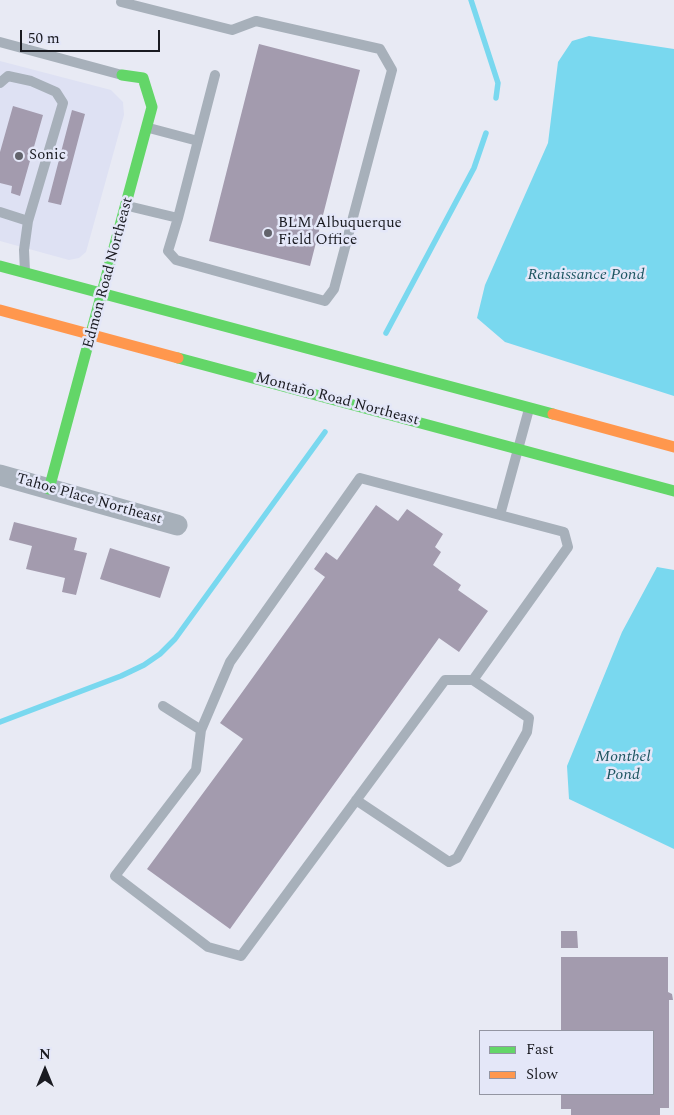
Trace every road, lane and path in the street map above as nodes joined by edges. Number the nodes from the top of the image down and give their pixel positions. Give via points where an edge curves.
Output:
1 (121, 2) dead end
2 (0, 42) edge
3 (122, 74) joint
4 (215, 75) dead end
5 (0, 83) edge
6 (148, 128) junction
7 (198, 141) junction
8 (127, 206) junction
9 (0, 212) edge
10 (178, 218) junction
11 (28, 221) junction
12 (0, 266) edge
13 (25, 273) junction
14 (103, 294) junction
15 (0, 310) edge
16 (92, 334) junction
17 (529, 408) junction
18 (674, 447) edge
19 (518, 448) junction
20 (0, 475) edge
21 (49, 489) junction
22 (674, 490) edge
23 (500, 515) junction
24 (178, 526) dead end
25 (473, 680) junction
26 (163, 706) dead end
27 (201, 730) junction
28 (356, 800) junction

1 - 10 lane via 232,30 256,22 380,49 392,70 334,289 325,301 176,260 168,251
2 - 3 lane
3 - 6 main road, Edmon Road Northeast via 143,78 152,107
4 - 7 lane
5 - 11 lane via 8,76 31,81 56,92 62,103
6 - 7 lane
6 - 8 main road, Edmon Road Northeast
7 - 10 lane
8 - 10 lane
8 - 14 main road, Edmon Road Northeast
9 - 11 lane
11 - 13 lane
12 - 13 main road
13 - 14 main road
14 - 16 main road, Edmon Road Northeast
14 - 17 main road
15 - 16 main road, Montaño Road Northeast
16 - 19 main road, Montaño Road Northeast
16 - 21 main road, Edmon Road Northeast
17 - 18 main road
17 - 19 lane
19 - 22 main road, Montaño Road Northeast
19 - 23 lane
20 - 21 street, Tahoe Place Northeast
21 - 24 street, Tahoe Place Northeast
23 - 25 lane via 564,532 568,547
23 - 27 lane via 360,478 230,662
25 - 28 lane via 446,680
25 - 28 lane via 529,718 527,732 457,858 448,862
26 - 27 lane
27 - 28 lane via 196,770 115,876 208,947 241,956

